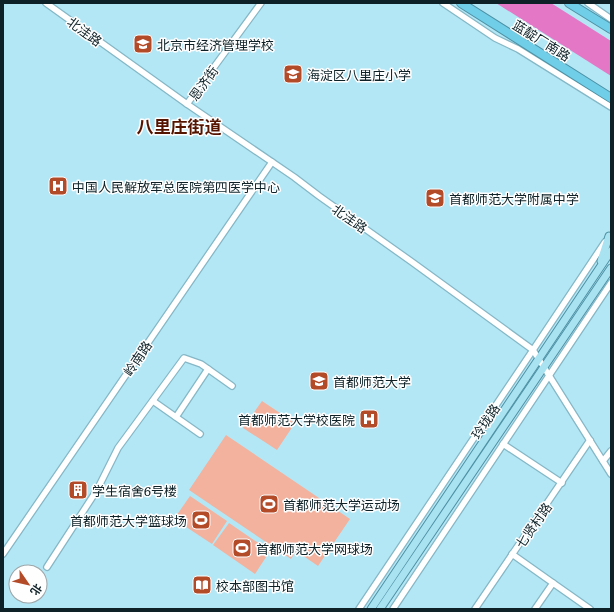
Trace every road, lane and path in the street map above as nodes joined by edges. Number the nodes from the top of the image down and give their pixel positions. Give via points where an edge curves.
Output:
1 (46, 3) edge
2 (261, 3) edge
3 (442, 3) edge
4 (461, 3) edge
5 (569, 3) edge
6 (588, 3) edge
7 (585, 13) junction
8 (611, 20) edge
9 (611, 29) edge
10 (611, 98) edge
11 (187, 104) junction
12 (611, 108) edge
13 (272, 162) junction
14 (610, 235) edge
15 (611, 251) edge
16 (599, 268) junction
17 (611, 268) edge
18 (611, 273) edge
19 (604, 278) junction
20 (611, 283) edge
21 (533, 350) junction
22 (539, 359) junction
23 (544, 367) junction
24 (208, 369) junction
25 (549, 375) junction
26 (232, 386) dead end
27 (153, 401) junction
28 (176, 417) junction
29 (200, 434) dead end
30 (590, 440) junction
31 (503, 444) junction
32 (611, 451) edge
33 (603, 461) junction
34 (611, 474) edge
35 (562, 483) junction
36 (3, 554) edge
37 (512, 554) junction
38 (48, 565) edge
39 (553, 583) junction
40 (358, 609) edge
41 (371, 609) edge
42 (380, 609) edge
43 (393, 609) edge
44 (475, 609) edge
45 (535, 609) edge
46 (590, 609) edge

1 - 11 street, 北洼路
2 - 11 street, 恩济街
3 - 12 street
4 - 10 highway, 蓝靛厂南路
5 - 7 highway
6 - 8 street
7 - 8 highway
7 - 9 highway
11 - 13 street, 北洼路
13 - 21 street, 北洼路
13 - 36 street, 岭南路
14 - 16 main road
14 - 21 street, 玲珑路
15 - 16 main road, 玲珑路
16 - 22 main road, 玲珑路
17 - 19 main road, 玲珑路
18 - 19 main road
19 - 23 main road, 玲珑路
20 - 25 street
21 - 22 street, 北洼路
21 - 40 street, 玲珑路
22 - 23 street, 北洼路
22 - 41 main road, 玲珑路
23 - 25 street, 北洼路
23 - 42 main road, 玲珑路
24 - 26 street
24 - 27 street via 184,358
24 - 28 street
25 - 30 street, 北洼路
25 - 31 street
27 - 28 street
27 - 38 street via 118,448 97,490
28 - 29 street
30 - 33 street, 北洼路
30 - 35 street, 七贤村路
31 - 35 street
31 - 43 street
32 - 33 street
33 - 34 street, 北洼路
35 - 37 street, 七贤村路
37 - 39 street
37 - 44 street, 七贤村路
39 - 45 street
39 - 46 street

